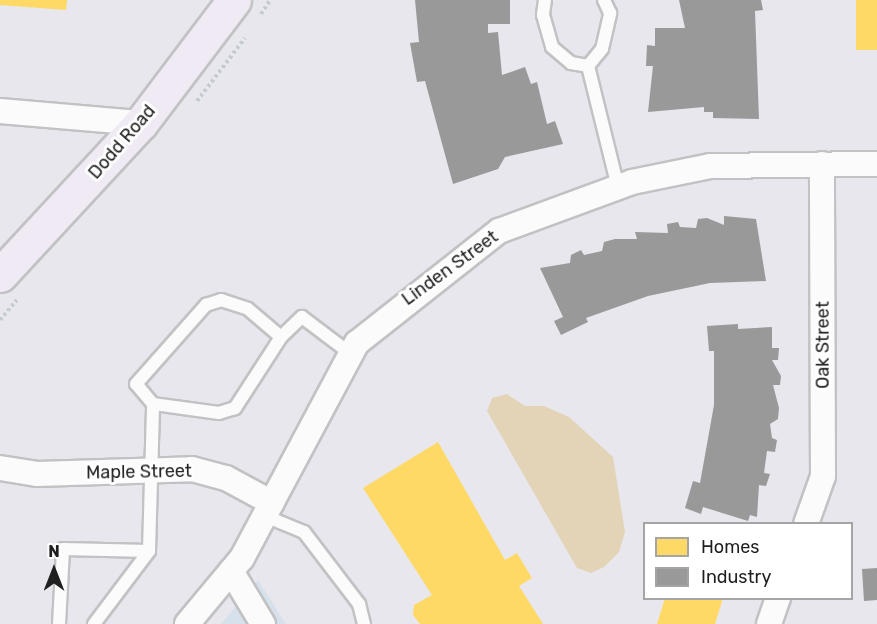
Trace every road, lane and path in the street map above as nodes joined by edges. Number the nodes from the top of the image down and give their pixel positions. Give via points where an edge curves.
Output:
1 (234, 0) edge
2 (545, 0) edge
3 (604, 0) edge
4 (588, 66) junction
5 (0, 111) edge
6 (141, 123) junction
7 (822, 164) junction
8 (877, 164) edge
9 (618, 187) junction
10 (0, 275) edge
11 (281, 337) junction
12 (351, 354) junction
13 (153, 404) junction
14 (0, 468) edge
15 (155, 471) junction
16 (268, 509) junction
17 (807, 522) edge
18 (149, 551) junction
19 (231, 571) junction
20 (777, 600) edge
21 (194, 621) edge
22 (58, 624) edge
23 (94, 624) edge
24 (263, 624) edge
25 (364, 624) edge
26 (769, 624) edge

1 - 6 main road, Dodd Road
2 - 4 lane via 543,15 552,47 572,63
3 - 4 lane via 610,13 602,49
4 - 9 lane
5 - 6 street
6 - 10 main road, Dodd Road
7 - 8 street, Linden Street
7 - 9 street, Linden Street via 710,166
7 - 17 street, Oak Street via 823,476
9 - 12 street, Linden Street via 499,231 414,292
11 - 12 lane via 302,316
11 - 13 lane via 235,408 219,413
11 - 13 lane via 234,301 206,305 136,384
12 - 16 street, Linden Street
13 - 15 lane
14 - 15 street, Maple Street via 37,474
15 - 16 street, Maple Street via 192,469 226,478
15 - 18 lane
16 - 19 street, Linden Street
16 - 25 lane via 304,532 359,604
18 - 22 lane via 63,549
18 - 23 lane
19 - 21 street, Linden Street
19 - 24 street
20 - 26 street

